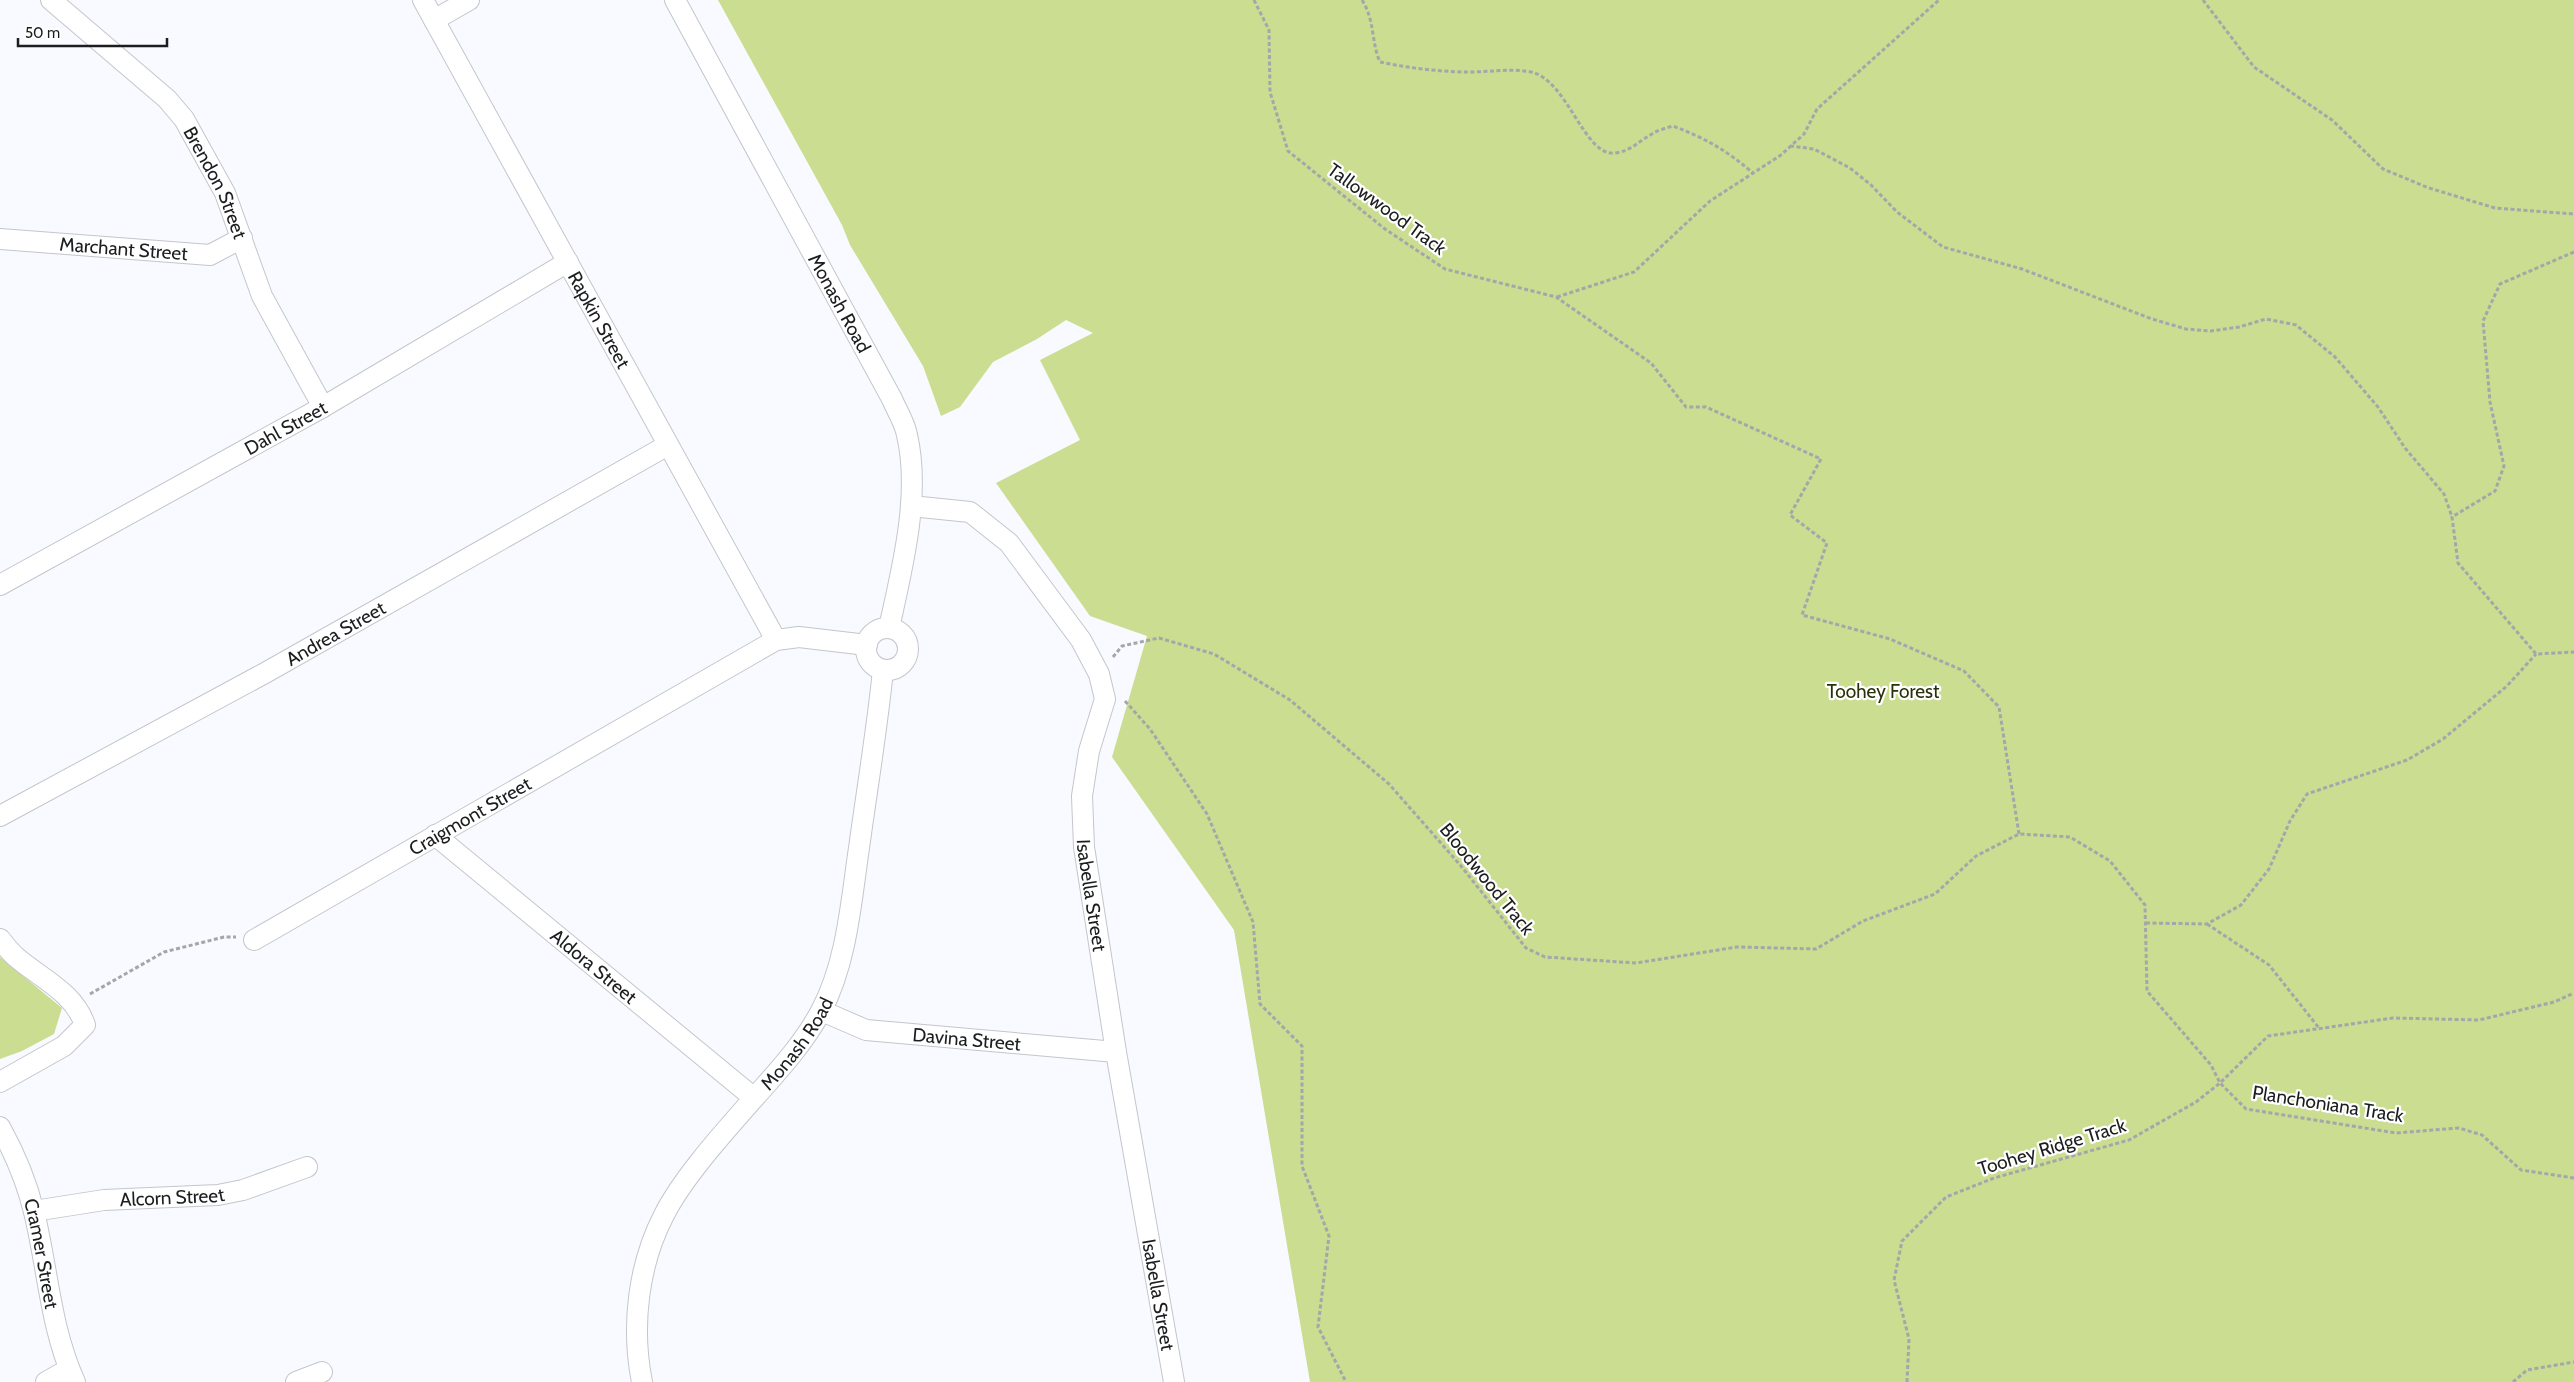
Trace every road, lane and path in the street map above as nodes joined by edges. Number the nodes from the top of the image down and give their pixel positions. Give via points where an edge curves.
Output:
1 (51, 0) edge
2 (423, 0) edge
3 (469, 0) edge
4 (675, 0) edge
5 (1254, 0) edge
6 (1362, 0) edge
7 (1939, 0) edge
8 (2203, 0) edge
9 (434, 20) junction
10 (1790, 146) junction
11 (1753, 173) junction
12 (2574, 214) edge
13 (242, 238) junction
14 (0, 239) edge
15 (2574, 252) edge
16 (568, 262) junction
17 (1556, 298) junction
18 (323, 406) junction
19 (668, 445) junction
20 (911, 506) junction
21 (2452, 517) junction
22 (0, 585) edge
23 (889, 628) junction
24 (776, 640) junction
25 (867, 645) junction
26 (2574, 652) edge
27 (2536, 654) junction
28 (883, 670) junction
29 (1099, 674) junction
30 (0, 816) edge
31 (2019, 834) junction
32 (435, 835) junction
33 (2146, 923) junction
34 (2207, 924) junction
35 (0, 939) edge
36 (254, 940) joint
37 (2574, 993) edge
38 (73, 1003) junction
39 (822, 1010) junction
40 (2320, 1028) junction
41 (1116, 1052) junction
42 (0, 1082) edge
43 (2220, 1083) junction
44 (754, 1098) junction
45 (0, 1128) edge
46 (306, 1167) dead end
47 (2574, 1178) edge
48 (34, 1211) junction
49 (2574, 1362) edge
50 (322, 1372) dead end
51 (72, 1375) edge
52 (46, 1382) edge
53 (296, 1382) edge
54 (642, 1382) edge
55 (1174, 1382) edge
56 (1346, 1382) edge
57 (1906, 1382) edge
58 (2513, 1382) edge

1 - 13 street, Brendon Street via 167,99 184,119 224,193
2 - 9 street, Rapkin Street
3 - 9 street
4 - 20 street, Monash Road via 892,399 907,433 913,472
5 - 17 path, Tallowwood Track via 1269,30 1270,92 1288,151 1385,229 1445,269
6 - 11 path via 1369,11 1375,52 1380,62 1430,70 1533,73 1553,85 1567,101 1584,132 1596,146 1613,154 1632,148 1652,133 1673,126 1726,150
7 - 10 path via 1817,109 1804,134
8 - 12 path via 2254,67 2332,120 2383,169 2429,188 2495,208
9 - 16 street, Rapkin Street
10 - 11 path
10 - 21 path via 1814,149 1850,168 1897,212 1943,247 2022,269 2186,329 2211,331 2266,319 2296,325 2335,357 2378,407 2405,448 2444,494
11 - 17 path via 1710,201 1634,272
13 - 14 street, Marchant Street via 210,255
13 - 18 street, Brendon Street via 262,296
15 - 21 path via 2500,284 2483,320 2490,402 2504,466 2495,491
16 - 18 street, Dahl Street
16 - 19 street, Rapkin Street
17 - 31 path, Tallowwood Track via 1651,363 1686,407 1706,407 1821,458 1790,515 1827,543 1802,615 1890,639 1964,671 2000,707
18 - 22 street, Dahl Street
19 - 24 street, Rapkin Street
19 - 30 street, Andrea Street via 265,672
20 - 23 street, Monash Road
20 - 29 street, Isabella Street via 970,512 1009,544 1081,640
21 - 27 path via 2458,563
23 - 25 street via 875,632
23 - 28 street via 904,636 908,652 899,667
24 - 25 street, Craigmont Street via 799,637
24 - 32 street, Craigmont Street
25 - 28 street via 870,661
26 - 27 path
27 - 34 path via 2507,686 2443,740 2408,760 2307,794 2290,821 2269,869 2241,905
28 - 39 street, Monash Road via 849,917 839,962
29 - 31 path, Bloodwood Track via 1122,646 1159,638 1214,654 1290,700 1390,784 1526,948 1545,957 1636,964 1737,947 1816,949 1863,921 1935,894 1976,856
29 - 41 street, Isabella Street via 1105,699 1089,751 1082,796 1084,847
29 - 56 path via 1150,729 1207,814 1253,922 1260,1004 1302,1046 1302,1166 1329,1236 1318,1327
31 - 33 path via 2070,837 2110,861 2146,904
32 - 36 street, Craigmont Street
32 - 44 street, Aldora Street
33 - 34 path
33 - 43 path via 2147,991 2211,1065
34 - 40 path via 2269,966
35 - 38 street via 15,956
36 - 38 path via 224,937 164,952
37 - 40 path, Toohey Ridge Track via 2554,1002 2479,1020 2393,1018
38 - 42 street via 85,1025 64,1046
39 - 41 street, Davina Street via 866,1030
39 - 44 street, Monash Road via 791,1056
40 - 43 path, Toohey Ridge Track via 2268,1036
41 - 55 street, Isabella Street
43 - 47 path, Planchoniana Track via 2246,1109 2396,1132 2459,1128 2482,1135 2521,1170
43 - 57 path, Toohey Ridge Track via 2196,1102 2129,1140 1994,1178 1946,1197 1902,1241 1894,1280 1909,1339
44 - 54 street, Monash Road via 683,1185 660,1224 646,1259 637,1338
45 - 48 street, Cramer Street via 16,1159
46 - 48 street, Alcorn Street via 218,1196 104,1200
48 - 51 street, Cramer Street via 52,1312
49 - 58 path via 2527,1370
50 - 53 street
51 - 52 street

